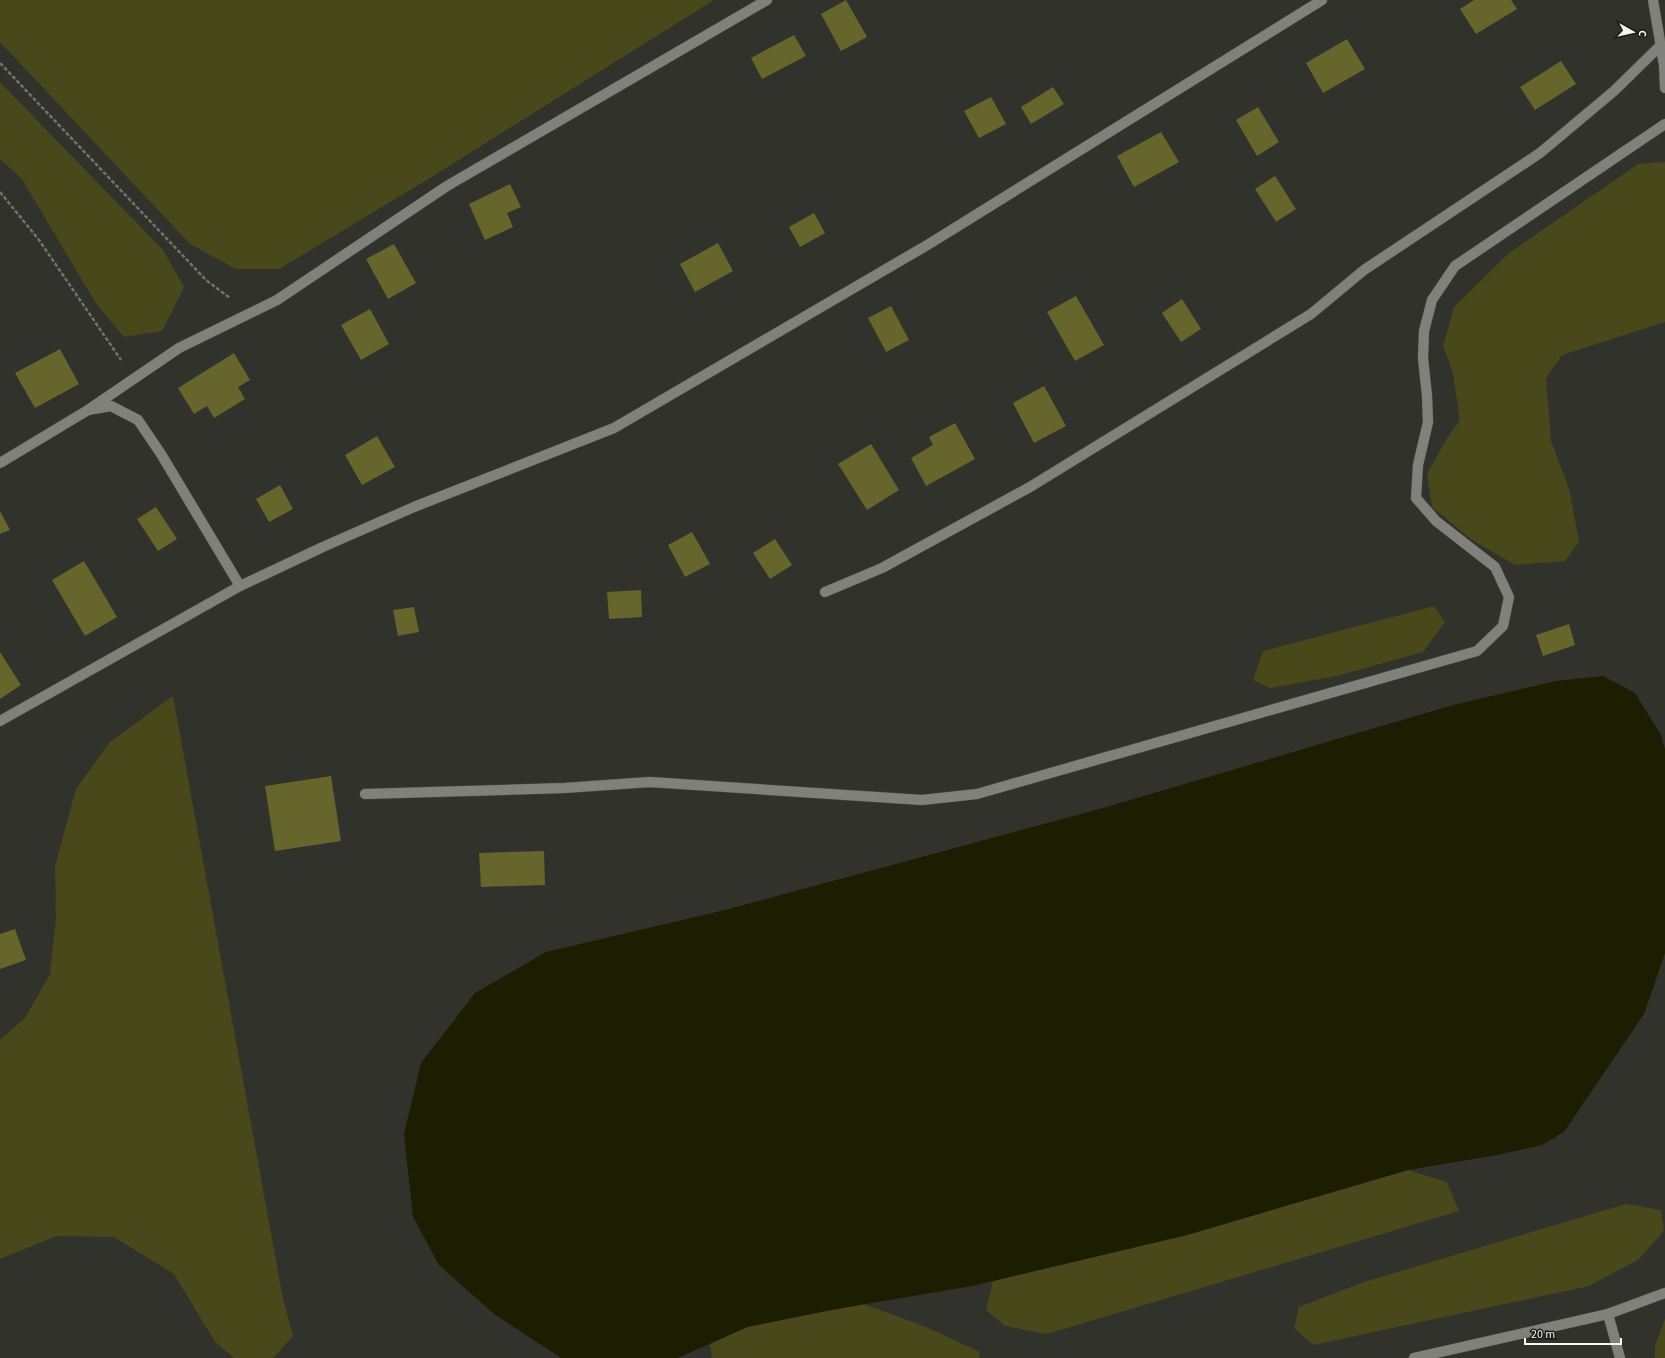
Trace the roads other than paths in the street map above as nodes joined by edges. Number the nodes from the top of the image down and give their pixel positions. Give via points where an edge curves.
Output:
1 (767, 0) edge
2 (1322, 0) edge
3 (1653, 0) edge
4 (1661, 45) junction
5 (1665, 88) edge
6 (1665, 124) edge
7 (88, 410) junction
8 (0, 463) edge
9 (240, 586) junction
10 (825, 592) dead end
11 (0, 721) edge
12 (365, 794) dead end
13 (1665, 1293) edge
14 (1608, 1314) junction
15 (1414, 1358) edge
16 (1620, 1358) edge

1 - 7 street via 447,186 276,300 179,348
2 - 9 street via 929,244 614,428 414,507
3 - 4 street
4 - 5 street
4 - 10 street via 1614,91 1540,153 1364,270 1311,314 1030,487 882,568
6 - 12 street via 1455,266 1432,300 1424,331 1422,358 1428,422 1418,465 1416,498 1436,521 1495,567 1509,597 1503,626 1477,651 977,794 922,800 650,782 564,788
7 - 8 street
7 - 9 street via 111,406 138,420
9 - 11 street
13 - 14 street
14 - 15 street
14 - 16 street

